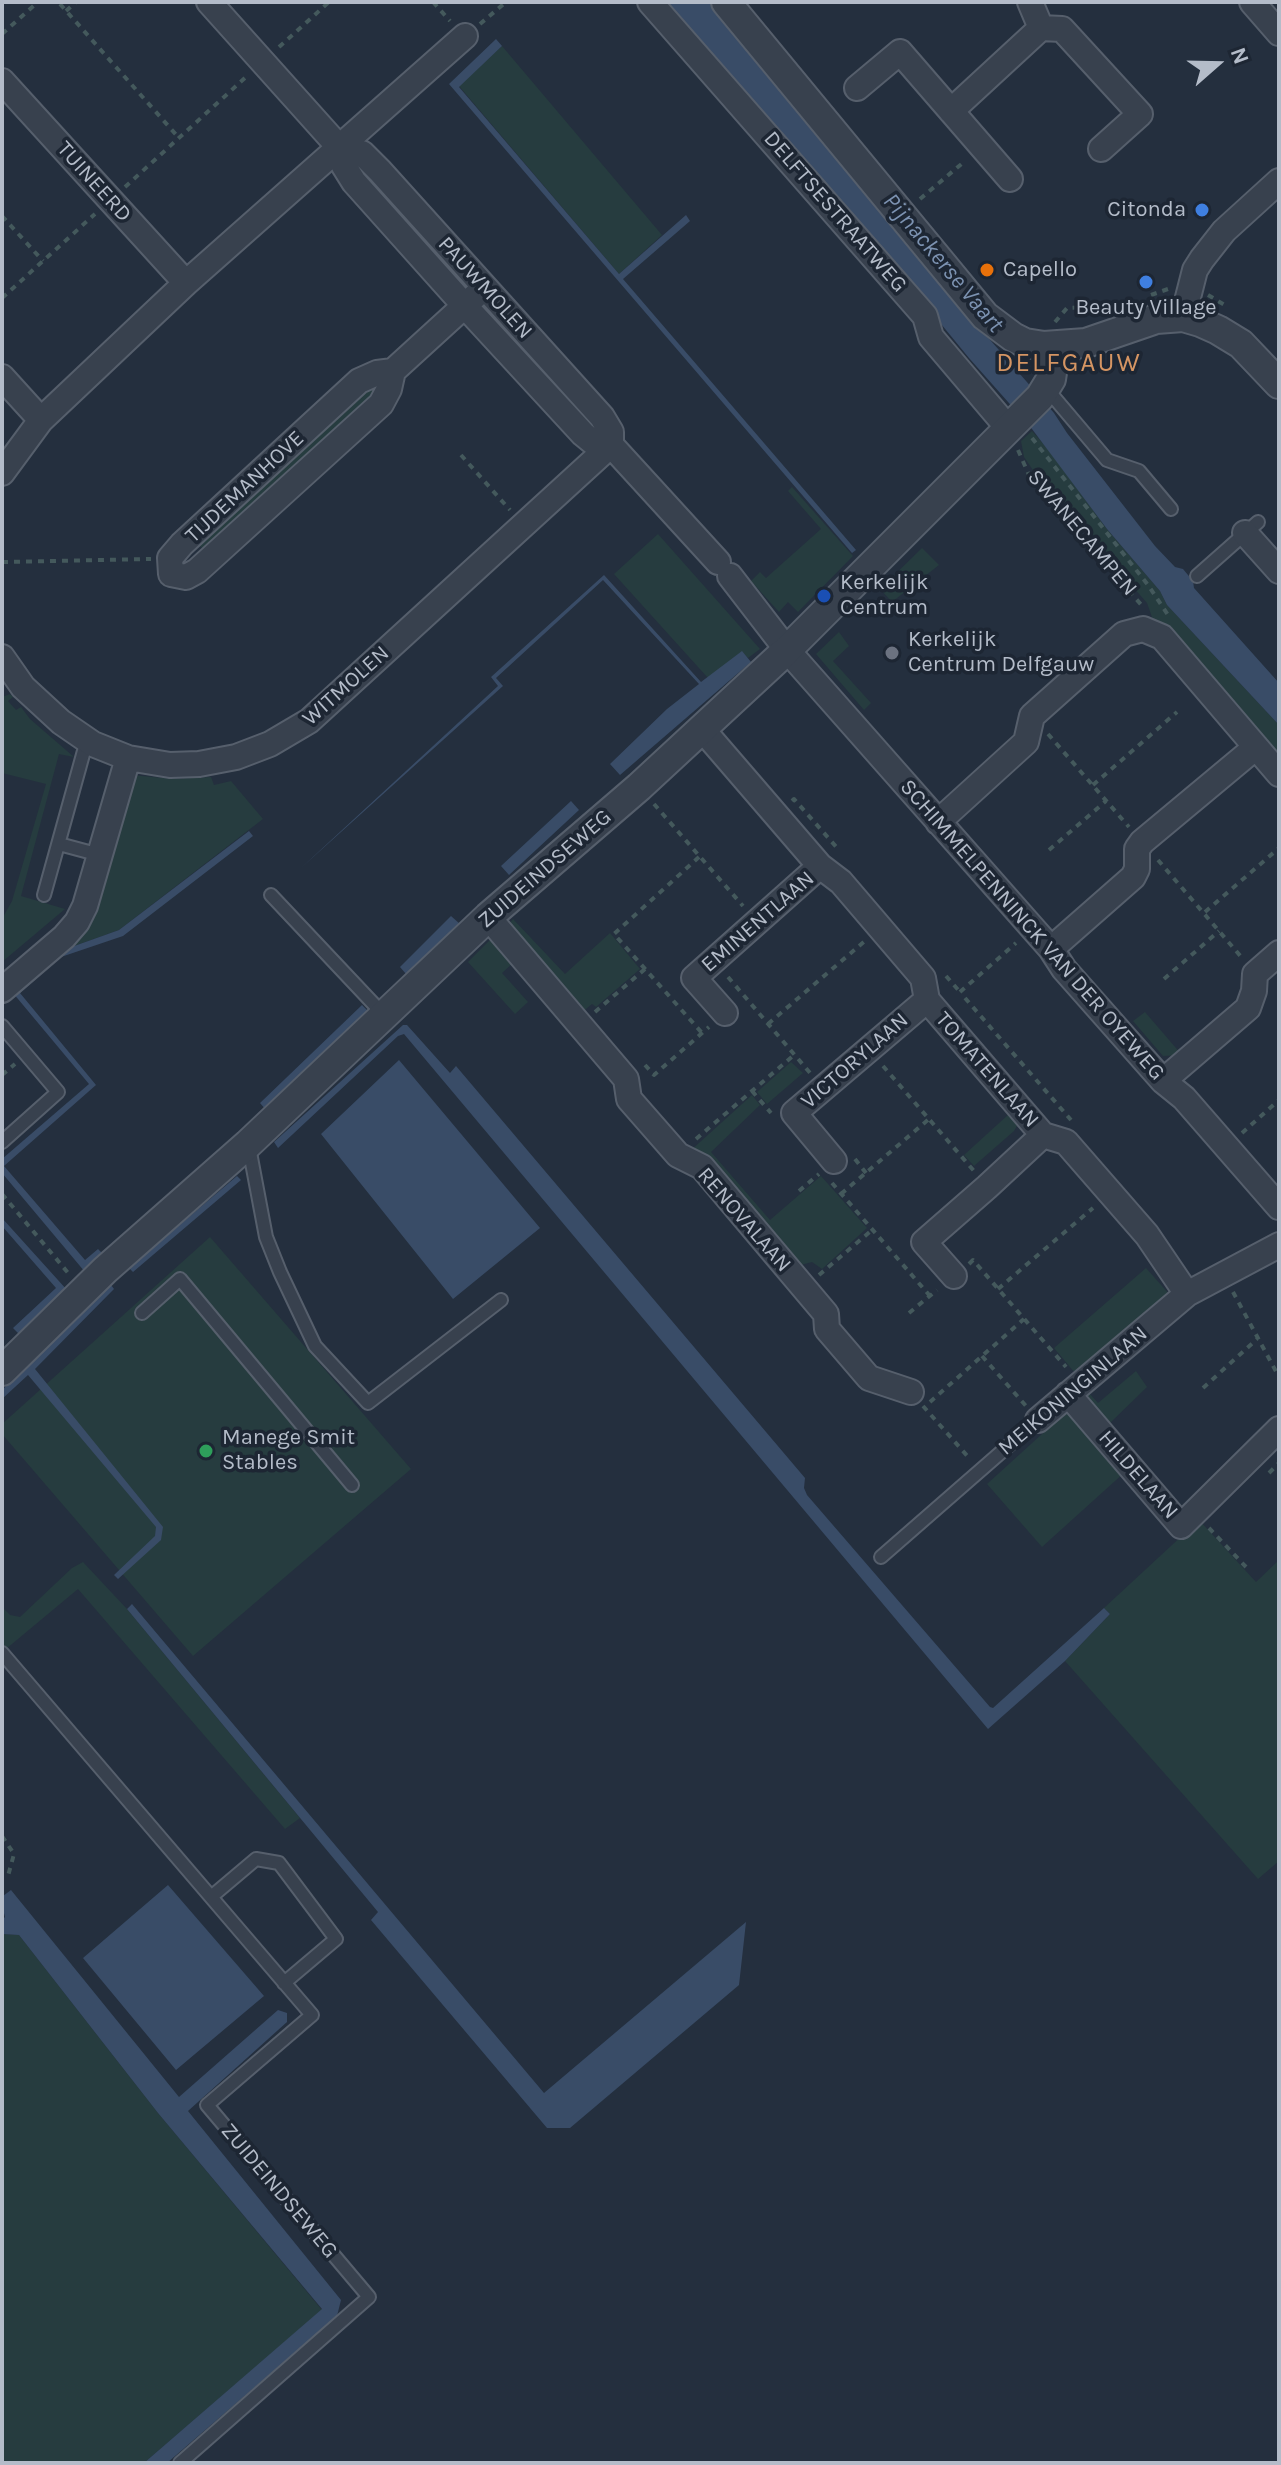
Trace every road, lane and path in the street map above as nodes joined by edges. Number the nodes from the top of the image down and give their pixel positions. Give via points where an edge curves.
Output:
1 (38, 2) edge
2 (76, 2) edge
3 (209, 2) edge
4 (329, 2) edge
5 (506, 2) edge
6 (650, 2) edge
7 (726, 2) edge
8 (1030, 2) edge
9 (1252, 2) edge
10 (60, 4) dead end
11 (66, 11) junction
12 (1041, 28) junction
13 (469, 32) joint
14 (1279, 33) edge
15 (2, 34) edge
16 (263, 62) junction
17 (2, 81) edge
18 (857, 88) dead end
19 (951, 111) junction
20 (179, 138) junction
21 (982, 146) junction
22 (339, 147) junction
23 (1101, 149) dead end
24 (1010, 179) dead end
25 (1279, 181) edge
26 (111, 200) junction
27 (902, 215) junction
28 (2, 216) edge
29 (43, 261) junction
30 (186, 283) junction
31 (484, 288) junction
32 (2, 298) edge
33 (464, 305) junction
34 (1096, 307) dead end
35 (1183, 317) junction
36 (1056, 346) junction
37 (2, 377) edge
38 (1279, 384) edge
39 (1026, 410) junction
40 (41, 420) junction
41 (611, 445) junction
42 (461, 455) dead end
43 (3, 470) edge
44 (1171, 509) dead end
45 (524, 525) junction
46 (1252, 528) joint
47 (1121, 551) dead end
48 (170, 558) joint
49 (2, 562) edge
50 (1279, 571) edge
51 (1197, 576) dead end
52 (1143, 629) junction
53 (787, 650) junction
54 (2, 657) edge
55 (1177, 712) dead end
56 (1032, 716) junction
57 (702, 729) junction
58 (87, 740) junction
59 (1256, 747) junction
60 (128, 758) junction
61 (1279, 774) edge
62 (1093, 785) junction
63 (639, 787) junction
64 (1106, 801) junction
65 (938, 822) junction
66 (1138, 837) junction
67 (59, 844) junction
68 (1279, 848) edge
69 (1049, 850) dead end
70 (100, 855) junction
71 (699, 857) junction
72 (820, 866) junction
73 (44, 895) dead end
74 (271, 895) dead end
75 (1204, 912) junction
76 (488, 917) junction
77 (757, 923) junction
78 (880, 927) junction
79 (1033, 928) junction
80 (1219, 931) junction
81 (1051, 949) junction
82 (1279, 953) edge
83 (714, 960) junction
84 (645, 969) junction
85 (1255, 974) junction
86 (1164, 979) dead end
87 (2, 990) edge
88 (744, 996) junction
89 (934, 1008) junction
90 (725, 1013) junction
91 (385, 1016) junction
92 (768, 1024) junction
93 (580, 1025) junction
94 (2, 1026) edge
95 (702, 1033) junction
96 (869, 1049) junction
97 (794, 1055) junction
98 (642, 1061) dead end
99 (1163, 1081) junction
100 (822, 1088) junction
101 (752, 1091) junction
102 (1279, 1100) edge
103 (772, 1114) dead end
104 (929, 1119) junction
105 (1043, 1135) junction
106 (2, 1142) edge
107 (248, 1144) junction
108 (1226, 1146) junction
109 (678, 1155) junction
110 (833, 1172) joint
111 (987, 1187) junction
112 (1110, 1193) junction
113 (2, 1194) edge
114 (841, 1194) junction
115 (1279, 1207) edge
116 (872, 1230) junction
117 (1279, 1245) edge
118 (1225, 1275) junction
119 (954, 1276) junction
120 (804, 1288) junction
121 (998, 1289) junction
122 (83, 1291) junction
123 (1187, 1294) junction
124 (930, 1296) junction
125 (501, 1300) dead end
126 (142, 1313) dead end
127 (909, 1313) dead end
128 (1024, 1319) junction
129 (1257, 1339) junction
130 (982, 1356) junction
131 (2, 1371) edge
132 (1279, 1377) edge
133 (1203, 1388) dead end
134 (1074, 1389) junction
135 (918, 1400) junction
136 (1038, 1420) junction
137 (1279, 1429) edge
138 (980, 1471) junction
139 (352, 1485) dead end
140 (1194, 1513) junction
141 (881, 1557) dead end
142 (1246, 1567) dead end
143 (2, 1653) edge
144 (2, 1836) edge
145 (8, 1876) dead end
146 (211, 1897) junction
147 (284, 1983) junction
148 (180, 2463) edge

1 - 15 path
2 - 11 path
3 - 16 street, PAUWMOLEN
4 - 16 path
5 - 13 path
6 - 39 street, DELFTSESTRAATWEG via 925,316 931,337
7 - 27 street
8 - 12 street
9 - 14 street
10 - 11 path
11 - 20 path
12 - 19 street
12 - 23 street via 1062,29 1140,114
13 - 22 street
16 - 20 path
16 - 22 street, PAUWMOLEN
17 - 26 street, TUINEERD
18 - 19 street via 900,52
19 - 21 street
20 - 26 path
21 - 24 street
21 - 27 path
22 - 30 street
22 - 31 street, PAUWMOLEN via 362,153
22 - 33 street, PAUWMOLEN via 354,182
25 - 35 street via 1224,231 1202,259
26 - 29 path
26 - 30 street, TUINEERD
27 - 36 street via 985,316 1025,343
28 - 29 path
29 - 32 path
30 - 40 street
31 - 33 street, TIJDEMANHOVE
31 - 41 street, PAUWMOLEN via 602,417
33 - 41 street, PAUWMOLEN via 583,434 594,443
33 - 48 street, TIJDEMANHOVE via 393,371 381,404 197,571 186,577 171,574
34 - 36 path via 1067,308 1055,322
35 - 36 street via 1156,319 1086,343
35 - 38 street via 1241,344
36 - 39 street via 1053,372
37 - 40 street
39 - 44 lane via 1107,460 1139,471
39 - 47 path via 1045,453
39 - 52 path, SWANECAMPEN via 1029,475 1140,600 1146,611
39 - 53 street, ZUIDEINDSEWEG
40 - 43 street
41 - 45 street, WITMOLEN
41 - 53 street, PAUWMOLEN via 724,569
42 - 45 path
45 - 60 street, WITMOLEN via 293,732 236,757 199,764
46 - 50 street
46 - 51 lane
48 - 49 path
52 - 56 street via 1124,634
52 - 59 street via 1162,637
53 - 57 street, ZUIDEINDSEWEG
53 - 65 street, SCHIMMELPENNINCK VAN DER OYEWEG
54 - 58 street, WITMOLEN via 23,687
55 - 62 path
56 - 62 path
56 - 65 street via 1026,742
57 - 63 street, ZUIDEINDSEWEG
57 - 72 street, TOMATENLAAN
58 - 60 street, WITMOLEN
58 - 67 lane
59 - 61 street
59 - 66 street
60 - 70 street
62 - 64 path
63 - 71 path
63 - 76 street, ZUIDEINDSEWEG
64 - 66 path
64 - 69 path
65 - 79 street, SCHIMMELPENNINCK VAN DER OYEWEG
66 - 75 path
66 - 81 street via 1133,877
67 - 70 lane
67 - 73 lane
68 - 75 path
70 - 87 street via 77,922
71 - 77 path
71 - 84 path via 614,934
72 - 77 street, EMINENTLAAN
72 - 78 street, TOMATENLAAN
74 - 91 lane
75 - 80 path
76 - 91 street, ZUIDEINDSEWEG
76 - 93 street, RENOVALAAN
77 - 83 street, EMINENTLAAN
78 - 89 street, TOMATENLAAN via 923,978
78 - 92 path
79 - 81 street, SCHIMMELPENNINCK VAN DER OYEWEG
79 - 89 path via 960,992 965,998
80 - 85 path
80 - 86 path
81 - 99 street, SCHIMMELPENNINCK VAN DER OYEWEG
82 - 85 street
83 - 88 path
83 - 90 street, EMINENTLAAN via 694,978
84 - 93 path
84 - 95 path
85 - 99 street via 1248,1008
88 - 90 path
88 - 92 path
89 - 96 street, VICTORYLAAN
89 - 105 street, TOMATENLAAN
90 - 95 path
91 - 107 street, ZUIDEINDSEWEG
92 - 97 path
93 - 109 street, RENOVALAAN via 626,1079 629,1099
94 - 106 lane via 58,1092
95 - 98 path via 654,1075
96 - 100 street, VICTORYLAAN
96 - 104 path
97 - 100 path
97 - 101 path
99 - 108 street, SCHIMMELPENNINCK VAN DER OYEWEG
100 - 110 street, VICTORYLAAN via 794,1113
101 - 103 path
101 - 109 path
102 - 108 path
104 - 111 path
104 - 114 path
105 - 111 street
105 - 112 street, TOMATENLAAN via 1066,1142
107 - 122 street, ZUIDEINDSEWEG
107 - 125 lane via 266,1237 280,1272 315,1346 368,1403
108 - 115 street, SCHIMMELPENNINCK VAN DER OYEWEG
109 - 120 street, RENOVALAAN via 702,1167
110 - 114 path
111 - 119 street via 924,1242
112 - 121 path
112 - 123 street, TOMATENLAAN
113 - 122 path
114 - 116 path
116 - 120 path
116 - 124 path
117 - 118 street, MEIKONINGINLAAN
118 - 123 street, MEIKONINGINLAAN
118 - 129 path
119 - 121 path via 973,1260
119 - 124 path
120 - 135 street, RENOVALAAN via 826,1314 827,1329 869,1378
121 - 128 path
122 - 131 street, ZUIDEINDSEWEG
123 - 134 street, MEIKONINGINLAAN
124 - 127 path
126 - 139 lane via 180,1279
128 - 130 path
128 - 134 path
129 - 132 path
129 - 133 path
130 - 135 path
130 - 136 path
134 - 136 street, MEIKONINGINLAAN
134 - 140 street, HILDELAAN via 1181,1526
135 - 138 path
136 - 138 lane, MEIKONINGINLAAN
137 - 140 street, HILDELAAN
138 - 141 lane, MEIKONINGINLAAN
140 - 142 path
143 - 146 lane, ZUIDEINDSEWEG
144 - 145 path via 14,1854
146 - 147 lane, ZUIDEINDSEWEG
146 - 147 lane via 256,1859 279,1863 336,1939
147 - 148 lane, ZUIDEINDSEWEG via 312,2015 207,2105 369,2297

